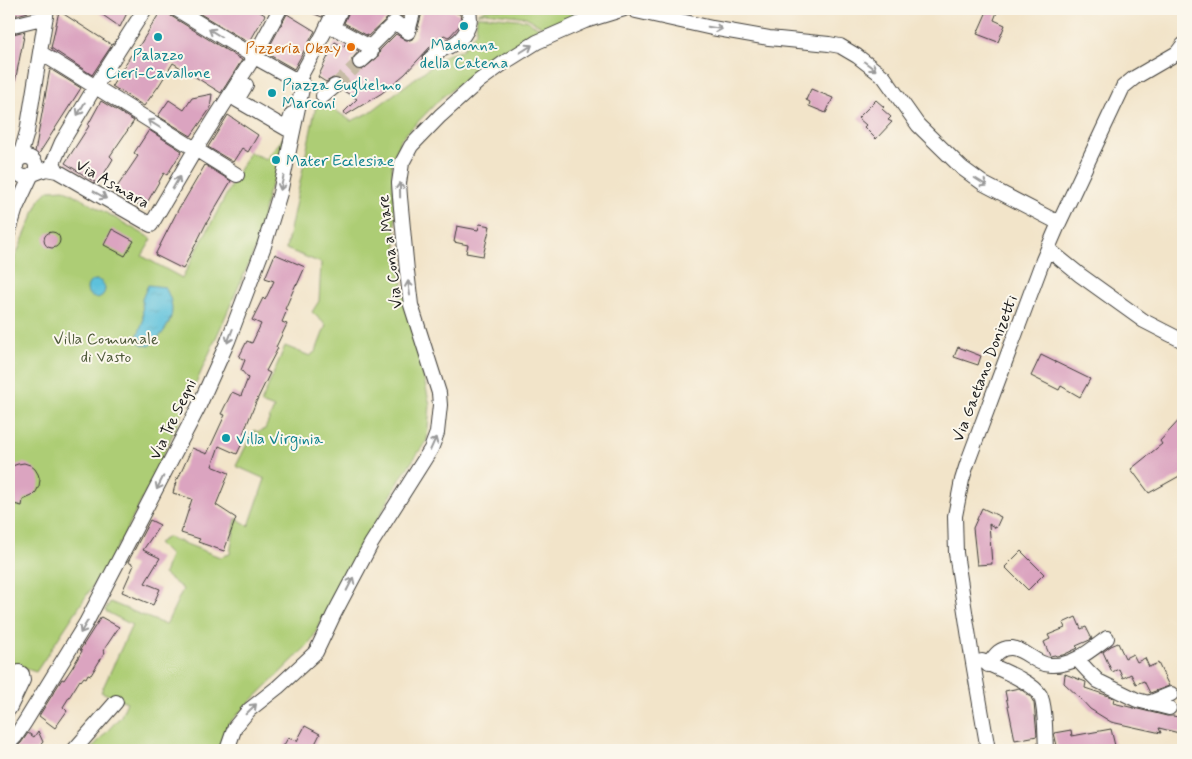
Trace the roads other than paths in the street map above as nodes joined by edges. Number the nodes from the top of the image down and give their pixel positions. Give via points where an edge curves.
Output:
1 (144, 9) edge
2 (176, 9) edge
3 (280, 9) edge
4 (335, 9) edge
5 (341, 9) edge
6 (414, 9) edge
7 (468, 9) edge
8 (624, 9) edge
9 (634, 9) edge
10 (47, 13) edge
11 (9, 26) edge
12 (1183, 45) edge
13 (370, 47) junction
14 (41, 53) junction
15 (257, 59) junction
16 (430, 59) dead end
17 (360, 62) tunnel mouth
18 (301, 82) junction
19 (335, 86) tunnel mouth
20 (95, 87) junction
21 (323, 96) dead end
22 (195, 150) junction
23 (53, 155) junction
24 (22, 164) edge
25 (57, 171) junction
26 (237, 175) dead end
27 (1059, 222) junction
28 (9, 231) edge
29 (1048, 249) junction
30 (1183, 341) edge
31 (1107, 638) dead end
32 (972, 657) junction
33 (1077, 659) junction
34 (988, 664) junction
35 (9, 680) edge
36 (1170, 701) dead end
37 (116, 702) dead end
38 (9, 710) edge
39 (9, 743) edge
40 (74, 750) edge
41 (227, 750) edge
42 (988, 750) edge
43 (1046, 750) edge

1 - 20 street
15 -> 2 street
3 - 15 street
4 - 18 street
5 - 13 street via 333,27
6 - 13 street via 408,32 395,22
7 - 16 street via 470,25 466,32 452,46 442,49
41 -> 8 street, Via Cona a Mare via 236,727 249,710 316,652 371,544 431,449 437,433 439,392 411,305 406,271 399,183 402,163 412,146 440,116 505,62 537,42 585,21
9 -> 27 street via 712,28 840,46 884,78 918,126 962,168 984,184
10 - 11 street
10 - 14 street
12 - 27 street, Via Gaetano Donizetti via 1177,53 1123,87
13 - 17 street via 371,52
14 - 20 street
14 - 24 street
15 - 18 street
15 - 18 street via 237,100 287,129
15 - 22 street
18 -> 39 street, Via Tre Segni via 278,202 221,358 194,417 86,623
19 - 21 street
22 -> 20 street
20 -> 23 street
25 -> 22 street, Via Asmara via 151,225
22 - 26 street
23 - 24 street
23 - 25 street
24 - 25 street
24 - 28 street
27 - 29 street, Via Gaetano Donizetti
29 - 30 street via 1144,321
29 - 32 street, Via Gaetano Donizetti via 967,464 959,496 956,553
31 - 33 street
32 - 34 street
32 - 42 street, Via Gaetano Donizetti
33 - 34 street via 1050,665 1019,649 1008,648 1001,649
33 - 36 street via 1098,680 1127,696 1149,703
34 - 43 street via 1028,683 1040,695
35 - 38 street via 14,673 22,674 23,680
37 - 40 street

